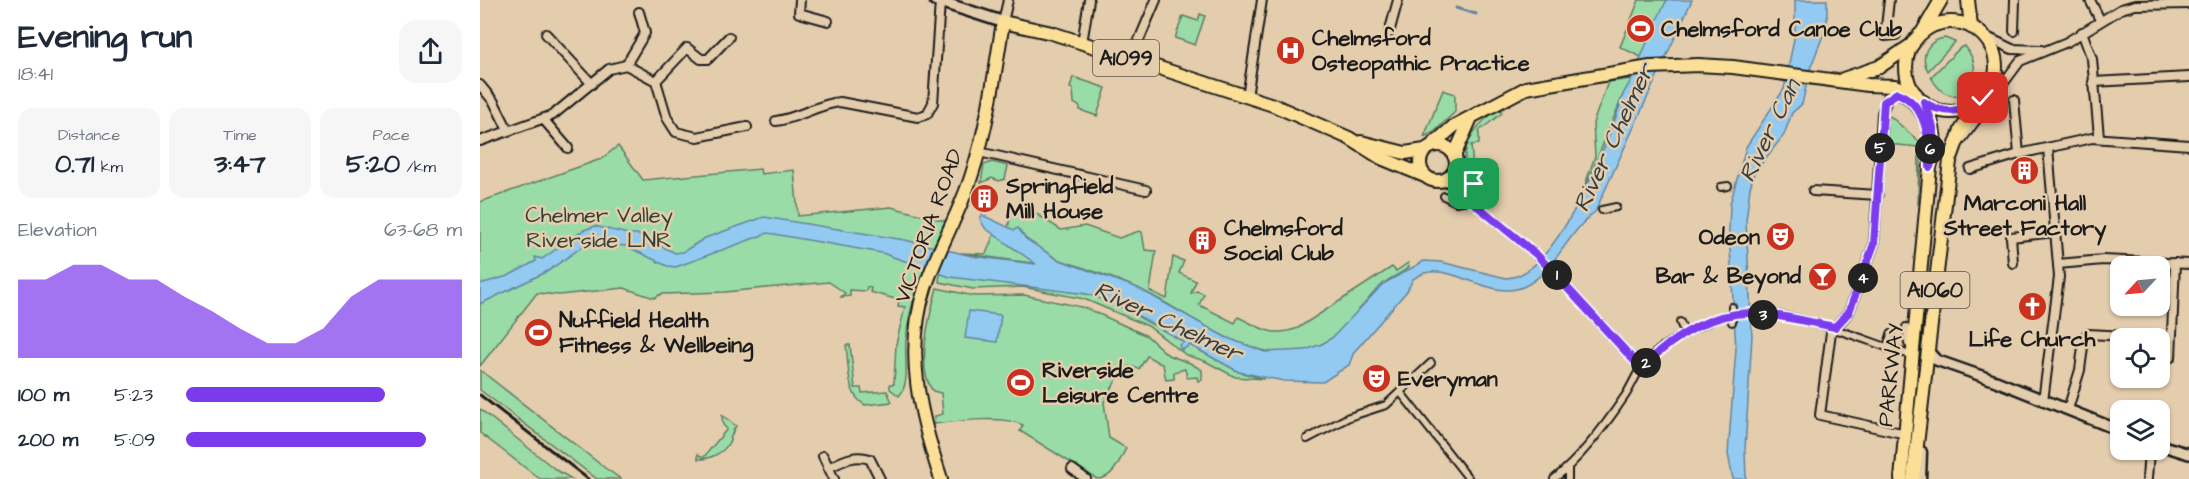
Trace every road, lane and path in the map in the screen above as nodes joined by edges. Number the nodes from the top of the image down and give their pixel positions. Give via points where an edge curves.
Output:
1 (800, 0) edge
2 (1008, 0) edge
3 (1089, 0) edge
4 (1156, 0) edge
5 (1262, 0) edge
6 (1398, 0) edge
7 (1888, 0) edge
8 (1941, 0) edge
9 (1968, 0) edge
10 (2015, 0) edge
11 (2090, 0) edge
12 (938, 1) edge
13 (2189, 4) edge
14 (639, 12) dead end
15 (2100, 20) junction
16 (828, 21) dead end
17 (1003, 22) junction
18 (1971, 27) junction
19 (2014, 31) dead end
20 (1389, 33) dead end
21 (2082, 33) junction
22 (546, 34) dead end
23 (1896, 35) dead end
24 (1983, 35) junction
25 (729, 37) dead end
26 (1916, 39) junction
27 (1082, 43) junction
28 (2049, 50) junction
29 (1131, 59) junction
30 (627, 65) junction
31 (2189, 77) edge
32 (1839, 80) junction
33 (656, 81) junction
34 (2093, 82) junction
35 (592, 84) junction
36 (480, 85) edge
37 (1247, 97) junction
38 (1920, 98) junction
39 (1983, 98) junction
40 (2014, 100) dead end
41 (1472, 118) junction
42 (544, 120) junction
43 (776, 121) dead end
44 (747, 127) dead end
45 (508, 130) junction
46 (2099, 137) junction
47 (1348, 138) junction
48 (480, 141) edge
49 (2189, 145) edge
50 (568, 148) dead end
51 (1428, 148) junction
52 (2048, 148) junction
53 (979, 152) junction
54 (1951, 154) junction
55 (2019, 154) junction
56 (1454, 156) junction
57 (1930, 167) junction
58 (1970, 169) dead end
59 (1425, 176) junction
60 (1474, 184) dead end
61 (1146, 190) dead end
62 (1813, 190) dead end
63 (1878, 195) junction
64 (1443, 196) dead end
65 (1470, 200) junction
66 (1616, 207) dead end
67 (1602, 210) dead end
68 (2055, 232) junction
69 (2175, 263) junction
70 (2013, 264) dead end
71 (2058, 264) junction
72 (2189, 264) edge
73 (1732, 312) junction
74 (1680, 322) dead end
75 (1732, 322) dead end
76 (1835, 327) junction
77 (1906, 327) dead end
78 (1685, 334) junction
79 (1891, 334) dead end
80 (2171, 338) junction
81 (1887, 348) junction
82 (1928, 351) junction
83 (2171, 357) dead end
84 (1431, 363) dead end
85 (1641, 368) junction
86 (1401, 393) junction
87 (2043, 400) junction
88 (2068, 409) junction
89 (1920, 425) junction
90 (2110, 426) edge
91 (1906, 434) junction
92 (1307, 439) dead end
93 (2170, 448) edge
94 (2189, 454) edge
95 (823, 456) dead end
96 (2148, 460) edge
97 (828, 468) junction
98 (1072, 469) dead end
99 (1568, 469) junction
100 (834, 479) edge
101 (880, 479) edge
102 (940, 479) edge
103 (1086, 479) edge
104 (1469, 479) edge
105 (1554, 479) edge
106 (1569, 479) edge
107 (1901, 479) edge
108 (1913, 479) edge
109 (1920, 479) edge
110 (2147, 479) edge

1 - 16 street via 799,13
2 - 17 street
3 - 27 street
4 - 29 street
5 - 37 street
6 - 20 street
7 - 23 street via 1885,36
8 - 26 main road, A1060
9 - 18 main road
10 - 19 street
11 - 15 street
12 - 17 main road
12 - 43 street via 933,103 923,117 840,102
13 - 15 street via 2135,5
14 - 30 street via 645,33
15 - 21 street
17 - 27 main road, A1099
17 - 53 main road, VICTORIA ROAD
18 - 24 main road
18 - 26 main road via 1946,22 1929,28
21 - 28 street
21 - 34 street via 2091,51
22 - 35 street
24 - 28 street via 2012,49
24 - 39 main road, A1060 via 1992,49 1996,68 1992,86
25 - 33 street via 708,59 701,59 687,48
26 - 32 main road via 1879,67
26 - 38 main road, A1060 via 1907,63 1908,80
27 - 29 main road, A1099
28 - 54 street via 2016,65
29 - 37 main road, A1099
30 - 33 street
30 - 35 street via 609,69
31 - 34 street
32 - 38 main road via 1895,86
32 - 41 main road via 1733,67 1650,67 1527,88 1491,104
33 - 44 street via 671,125 683,135 697,137
34 - 46 street
35 - 42 street
36 - 45 street
37 - 47 main road, A1099
38 - 39 main road via 1939,110 1952,111 1968,108
38 - 57 main road, PARKWAY / A1060 via 1936,133
39 - 54 main road, PARKWAY / A1060 via 1961,130
40 - 55 street
41 - 51 main road via 1454,126
41 - 56 main road, A1099
42 - 45 street
42 - 50 street
45 - 48 street
46 - 49 street
46 - 52 street
47 - 51 main road, A1099 via 1396,152 1413,153
47 - 59 main road, A1099 via 1381,159
51 - 56 main road, A1099 via 1446,147
51 - 59 main road via 1420,160
52 - 55 street
52 - 68 street
53 - 61 street
53 - 102 main road, VICTORIA ROAD via 929,278 916,327 914,362 922,418
54 - 82 main road, PARKWAY / A1060
55 - 58 street
56 - 59 main road, A1099 via 1456,167 1450,177 1440,181
57 - 63 street, PARKWAY via 1928,130 1914,105 1897,93 1888,97 1883,107
57 - 91 main road, PARKWAY / A1060
60 - 65 street
62 - 63 street
63 - 76 street via 1870,260 1849,312
64 - 65 street via 1456,202
65 - 85 street via 1539,257
66 - 67 street
68 - 70 street via 2011,237
68 - 71 street
69 - 71 street via 2103,260
69 - 72 street
69 - 80 street
71 - 87 street via 2058,301
73 - 75 street
73 - 76 street
73 - 78 street
74 - 78 street
76 - 81 street
76 - 91 street via 1830,338 1820,415
77 - 81 street via 1907,357
78 - 85 street via 1667,343
79 - 81 street
80 - 83 street
80 - 88 street via 2087,334
82 - 87 street via 1936,360
82 - 89 main road, PARKWAY / A1060
84 - 86 street
85 - 99 street via 1625,396
86 - 92 street via 1386,405 1349,417
86 - 104 street
87 - 88 street
88 - 90 street
89 - 108 main road, PARKWAY / A1060
89 - 109 main road, PARKWAY
91 - 107 main road, PARKWAY / A1060
93 - 94 street
95 - 97 street
96 - 110 street
97 - 100 street
97 - 101 street via 861,456 870,459
98 - 103 street
99 - 105 street
99 - 106 street

